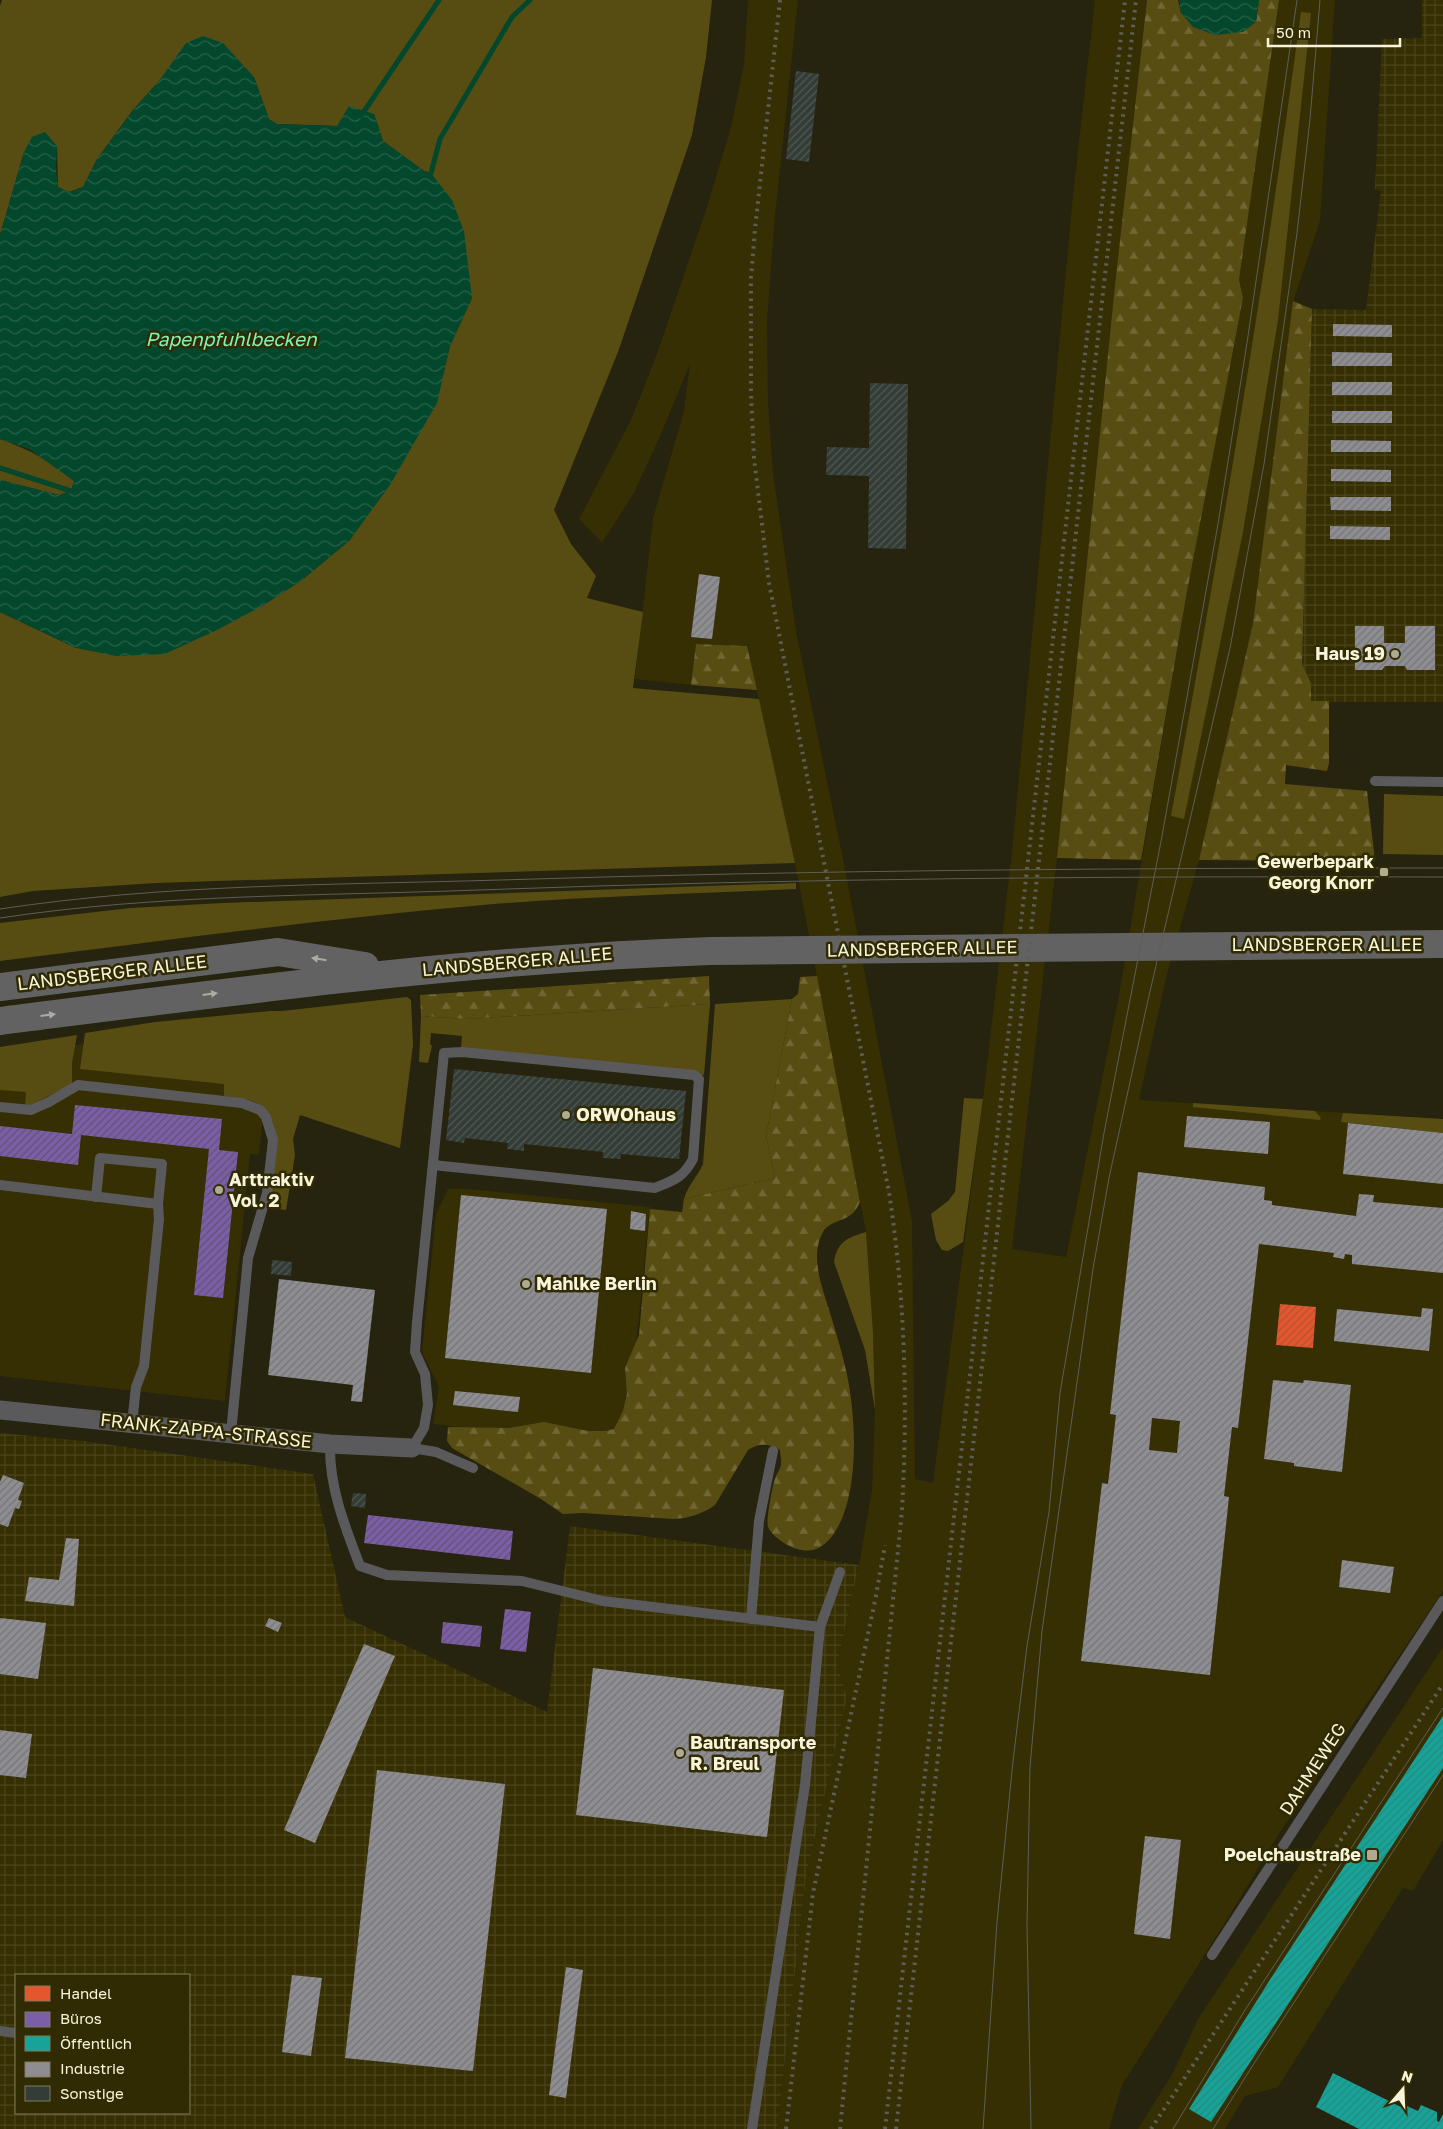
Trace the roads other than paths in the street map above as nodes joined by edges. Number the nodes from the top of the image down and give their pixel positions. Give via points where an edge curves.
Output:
1 (1375, 781) dead end
2 (1443, 782) edge
3 (1443, 944) edge
4 (401, 972) junction
5 (0, 987) edge
6 (0, 1021) edge
7 (0, 1107) edge
8 (433, 1165) junction
9 (0, 1186) edge
10 (96, 1198) junction
11 (158, 1204) junction
12 (0, 1410) edge
13 (132, 1423) junction
14 (231, 1433) junction
15 (330, 1444) junction
16 (412, 1448) junction
17 (772, 1451) dead end
18 (473, 1468) dead end
19 (840, 1572) dead end
20 (1443, 1601) edge
21 (751, 1619) junction
22 (820, 1627) junction
23 (1212, 1955) dead end
24 (0, 2031) edge
25 (15, 2033) edge
26 (752, 2129) edge

1 - 2 lane
3 - 4 main road, LANDSBERGER ALLEE via 711,951 607,954
4 -> 5 main road, LANDSBERGER ALLEE via 278,952
6 -> 4 main road, LANDSBERGER ALLEE
7 - 14 lane via 31,1110 78,1084 242,1103 260,1110 266,1117 273,1140 267,1193 248,1258
8 - 8 lane via 656,1188 681,1177 693,1159 699,1079 694,1075 462,1052 444,1053
8 - 16 lane via 415,1352 425,1374 428,1405 424,1428
9 - 10 lane
10 - 11 lane
10 - 11 lane via 100,1158 162,1164
11 - 13 lane via 144,1366 136,1387
12 - 13 street, FRANK-ZAPPA-STRASSE
13 - 14 street, FRANK-ZAPPA-STRASSE
14 - 15 street, FRANK-ZAPPA-STRASSE
15 - 16 street, FRANK-ZAPPA-STRASSE
15 - 21 lane via 339,1511 360,1566 387,1575 522,1581 603,1601
16 - 18 lane via 436,1452
17 - 21 lane via 759,1521
19 - 22 lane
20 - 23 lane, DAHMEWEG
21 - 22 lane
22 - 26 lane via 805,1785
24 - 25 lane

